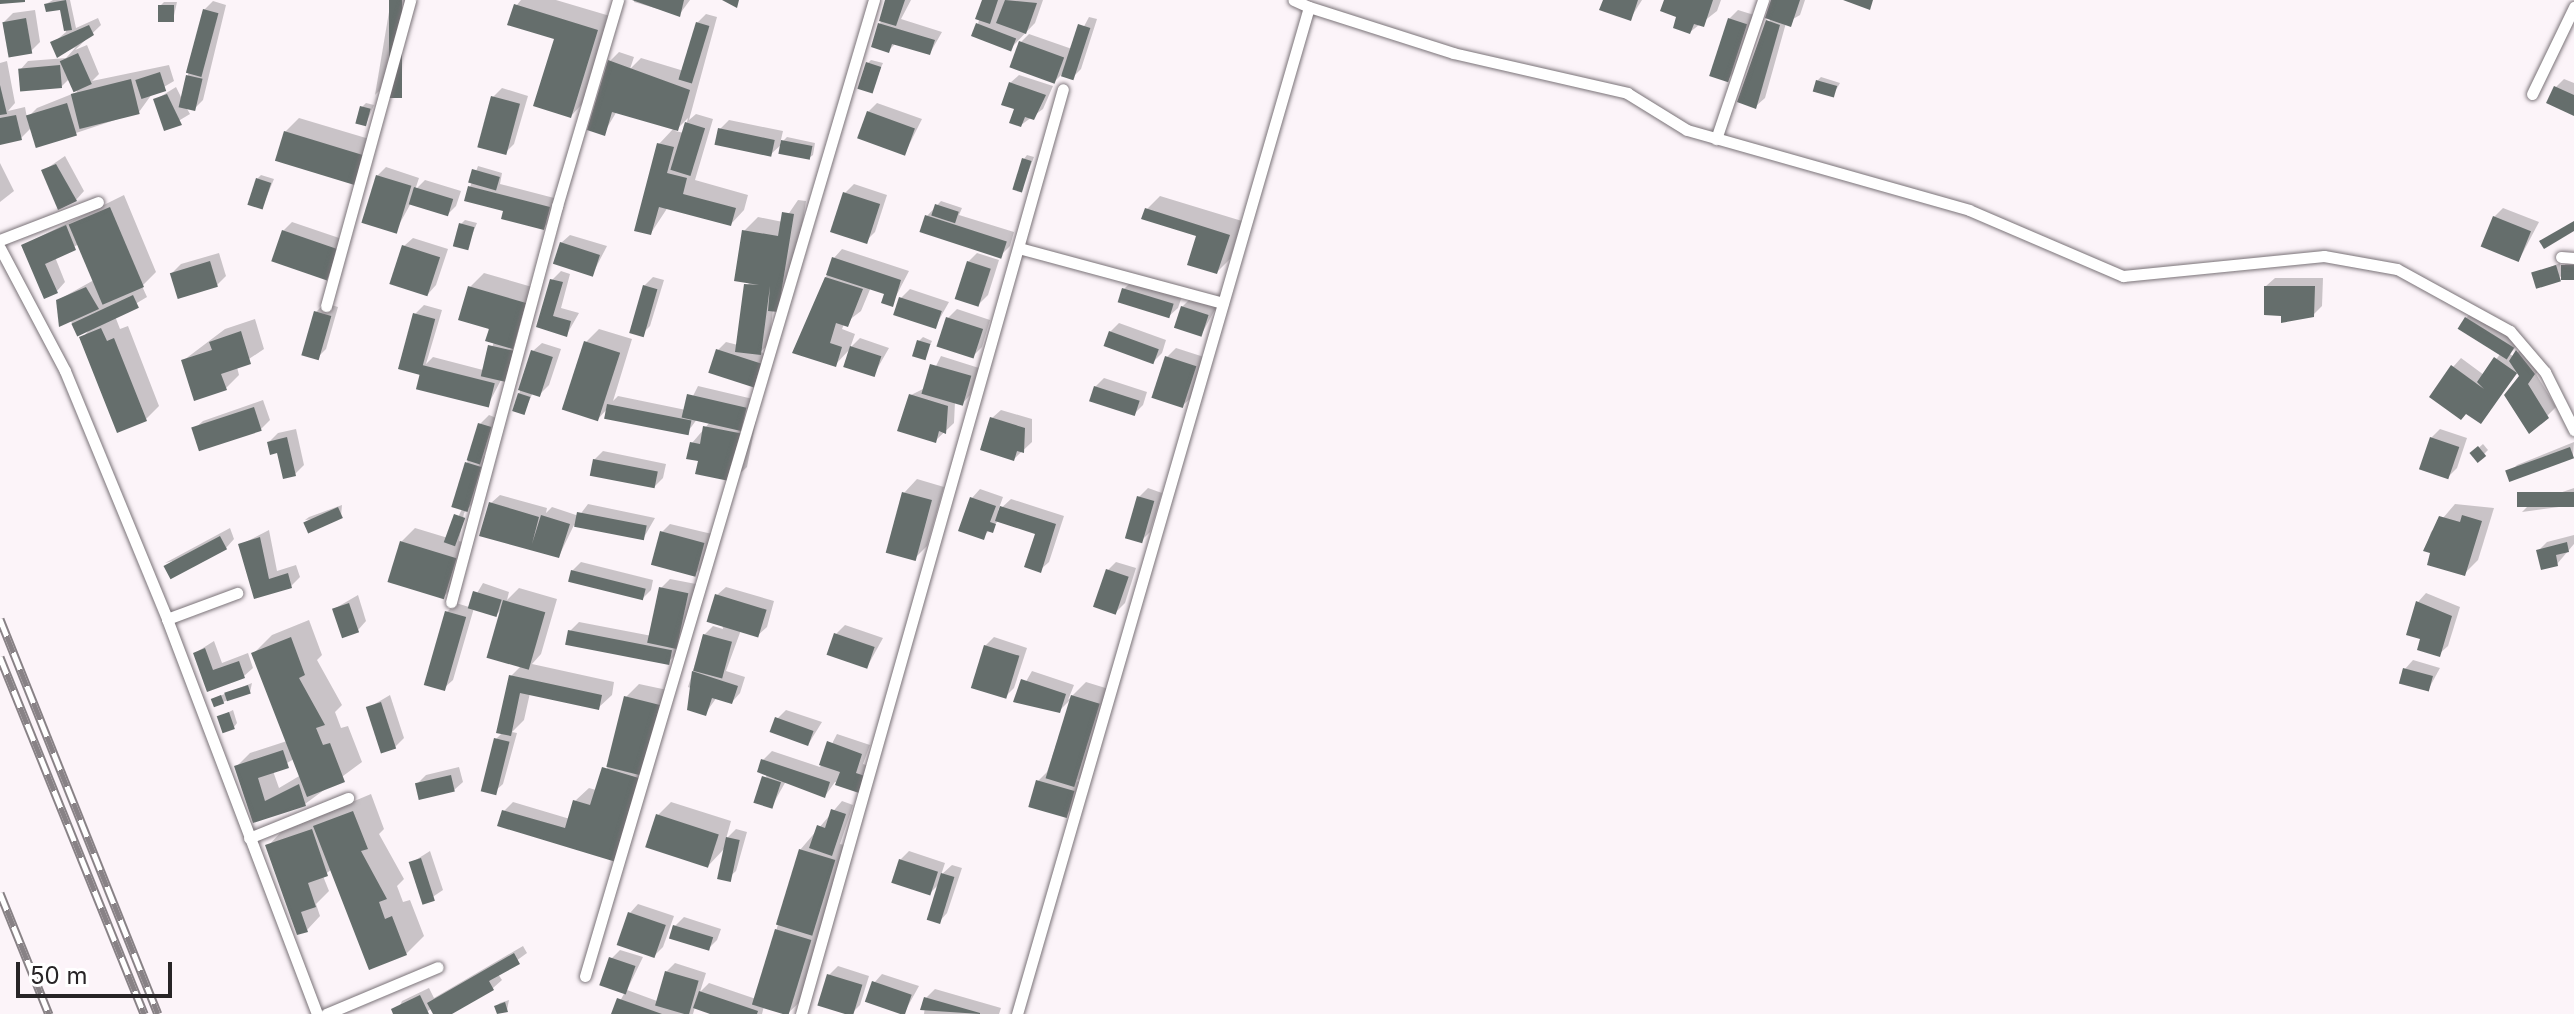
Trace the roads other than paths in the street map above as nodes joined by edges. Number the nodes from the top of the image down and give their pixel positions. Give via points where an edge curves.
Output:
1 (410, 0) edge
2 (618, 0) edge
3 (874, 0) edge
4 (1293, 0) edge
5 (1763, 0) edge
6 (1309, 7) junction
7 (2574, 7) edge
8 (1063, 89) dead end
9 (2532, 94) dead end
10 (1716, 139) junction
11 (98, 202) dead end
12 (0, 240) edge
13 (0, 248) edge
14 (1019, 248) junction
15 (1223, 303) junction
16 (326, 306) dead end
17 (2574, 430) edge
18 (237, 593) dead end
19 (451, 602) dead end
20 (167, 619) junction
21 (348, 798) dead end
22 (249, 838) junction
23 (438, 967) dead end
24 (585, 976) dead end
25 (317, 1014) edge
26 (326, 1014) edge
27 (801, 1014) edge
28 (1017, 1014) edge

1 - 16 lane
2 - 19 lane
3 - 24 lane
4 - 6 lane
5 - 10 lane
6 - 10 lane via 1453,53 1627,93 1687,130
6 - 15 lane
7 - 9 lane
8 - 14 lane
10 - 17 lane via 1969,210 2123,276 2324,256 2397,269 2510,331 2545,372
11 - 12 lane
13 - 20 lane via 65,371
14 - 15 lane
14 - 27 lane
15 - 28 lane
18 - 20 lane
20 - 22 lane
21 - 22 lane
22 - 25 lane
23 - 26 lane

